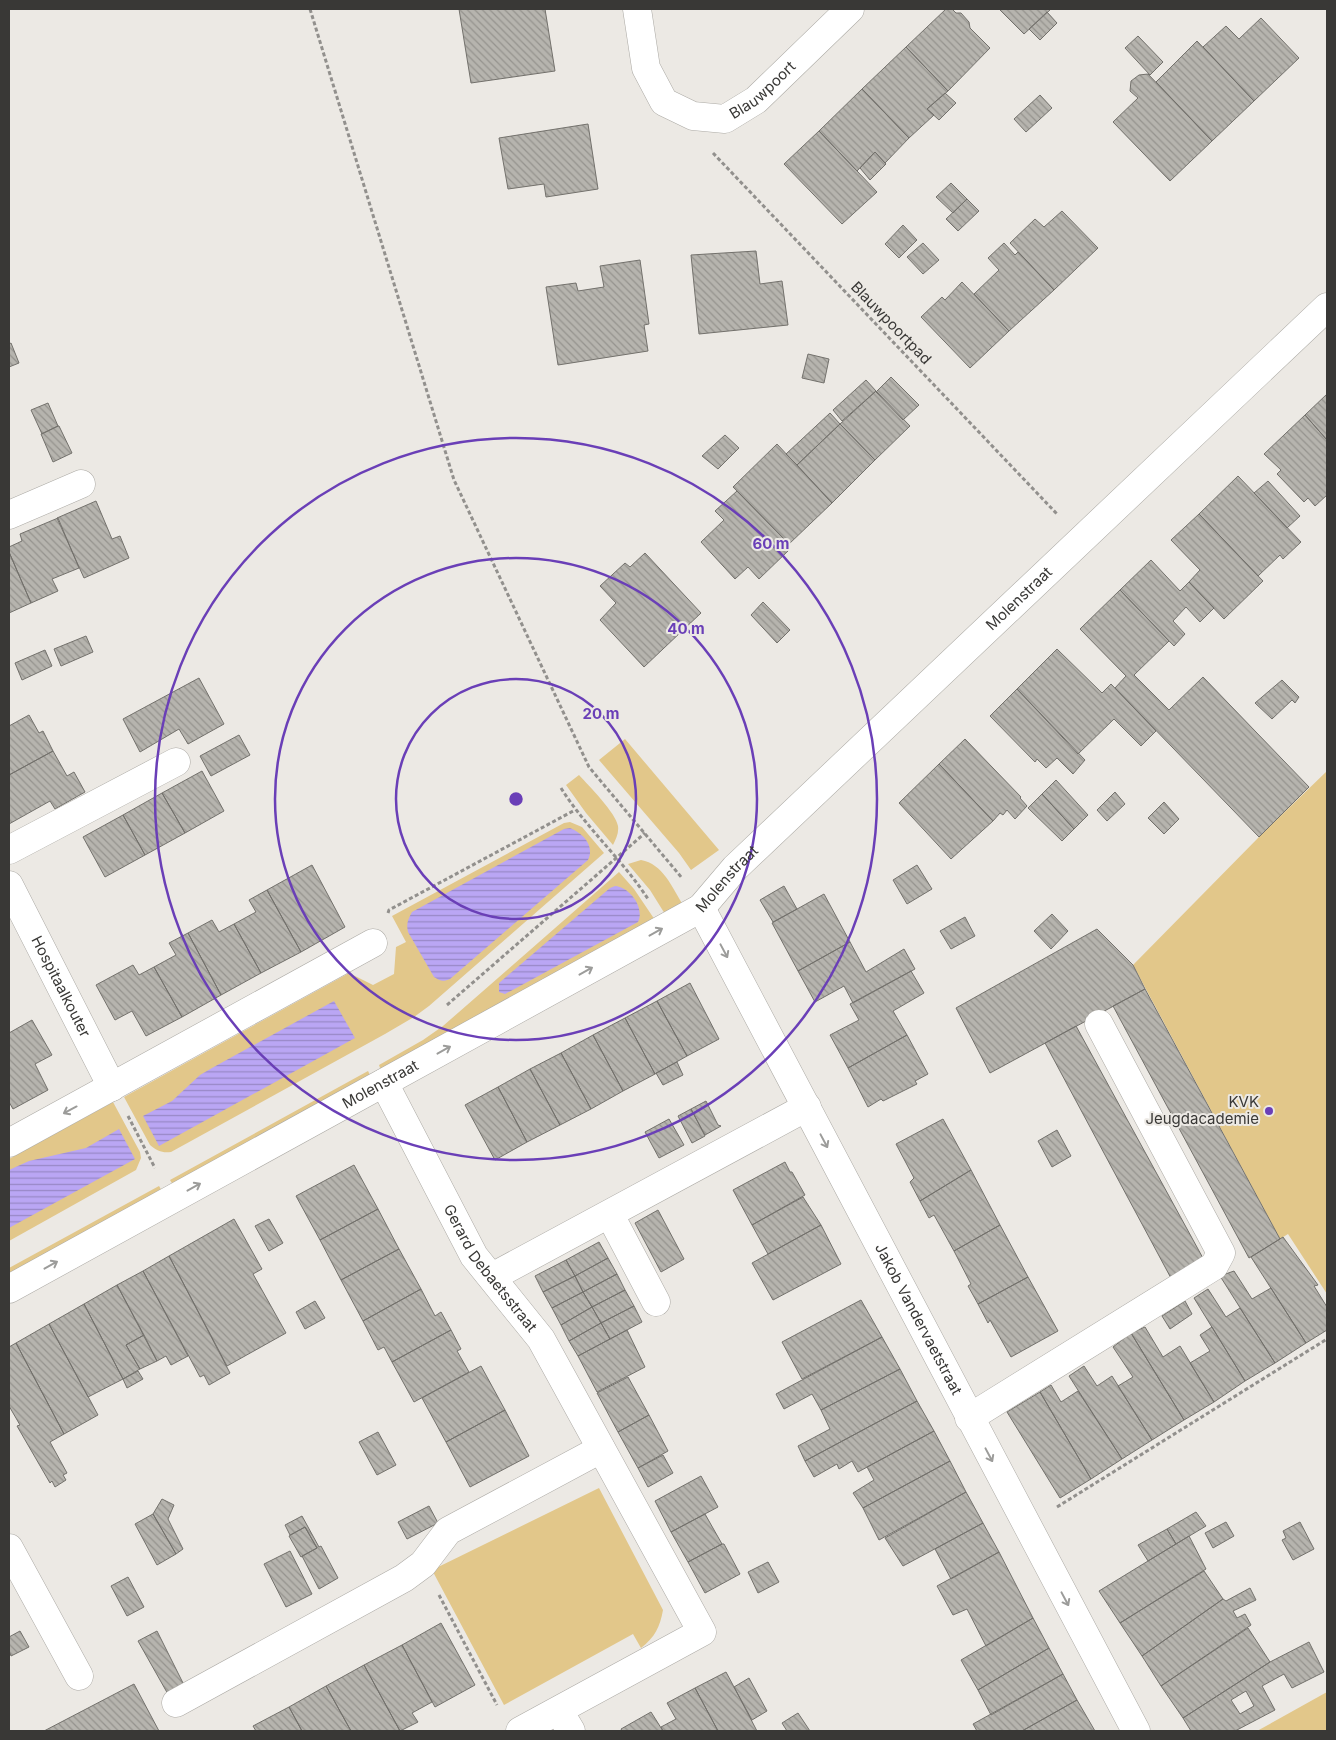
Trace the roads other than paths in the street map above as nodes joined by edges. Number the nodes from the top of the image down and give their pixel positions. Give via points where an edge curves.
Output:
1 (637, 9) edge
2 (850, 9) edge
3 (1327, 307) edge
4 (81, 484) dead end
5 (9, 515) edge
6 (176, 762) dead end
7 (9, 850) edge
8 (9, 885) edge
9 (701, 908) junction
10 (373, 942) road end
11 (1099, 1024) dead end
12 (384, 1083) junction
13 (112, 1087) junction
14 (807, 1107) junction
15 (9, 1142) edge
16 (610, 1215) junction
17 (492, 1277) junction
18 (9, 1289) edge
19 (656, 1302) dead end
20 (969, 1418) junction
21 (601, 1448) junction
22 (9, 1548) edge
23 (79, 1676) dead end
24 (176, 1702) dead end
25 (565, 1721) edge
26 (520, 1731) edge
27 (1136, 1731) edge

1 - 2 street, Blauwpoort via 646,68 664,102 693,116 725,119 756,100
3 - 9 street, Molenstraat via 735,868
4 - 5 street
6 - 7 street
8 - 13 street, Hospitaalkouter
12 -> 9 street, Molenstraat
9 -> 14 street, Jakob Vandervaetstraat
10 - 13 street
11 - 20 street via 1221,1253 1214,1266
12 - 17 street, Gerard Debaetsstraat via 474,1256
18 -> 12 street, Molenstraat
13 -> 15 street
14 - 16 street
14 -> 20 street, Jakob Vandervaetstraat
16 - 17 street
16 - 19 street
17 - 21 street, Gerard Debaetsstraat via 541,1339
20 -> 27 street, Jakob Vandervaetstraat
21 - 24 street via 448,1531 423,1564 404,1578
21 - 25 street, Gerard Debaetsstraat via 702,1632
22 - 23 street
25 - 26 street, Gerard Debaetsstraat

